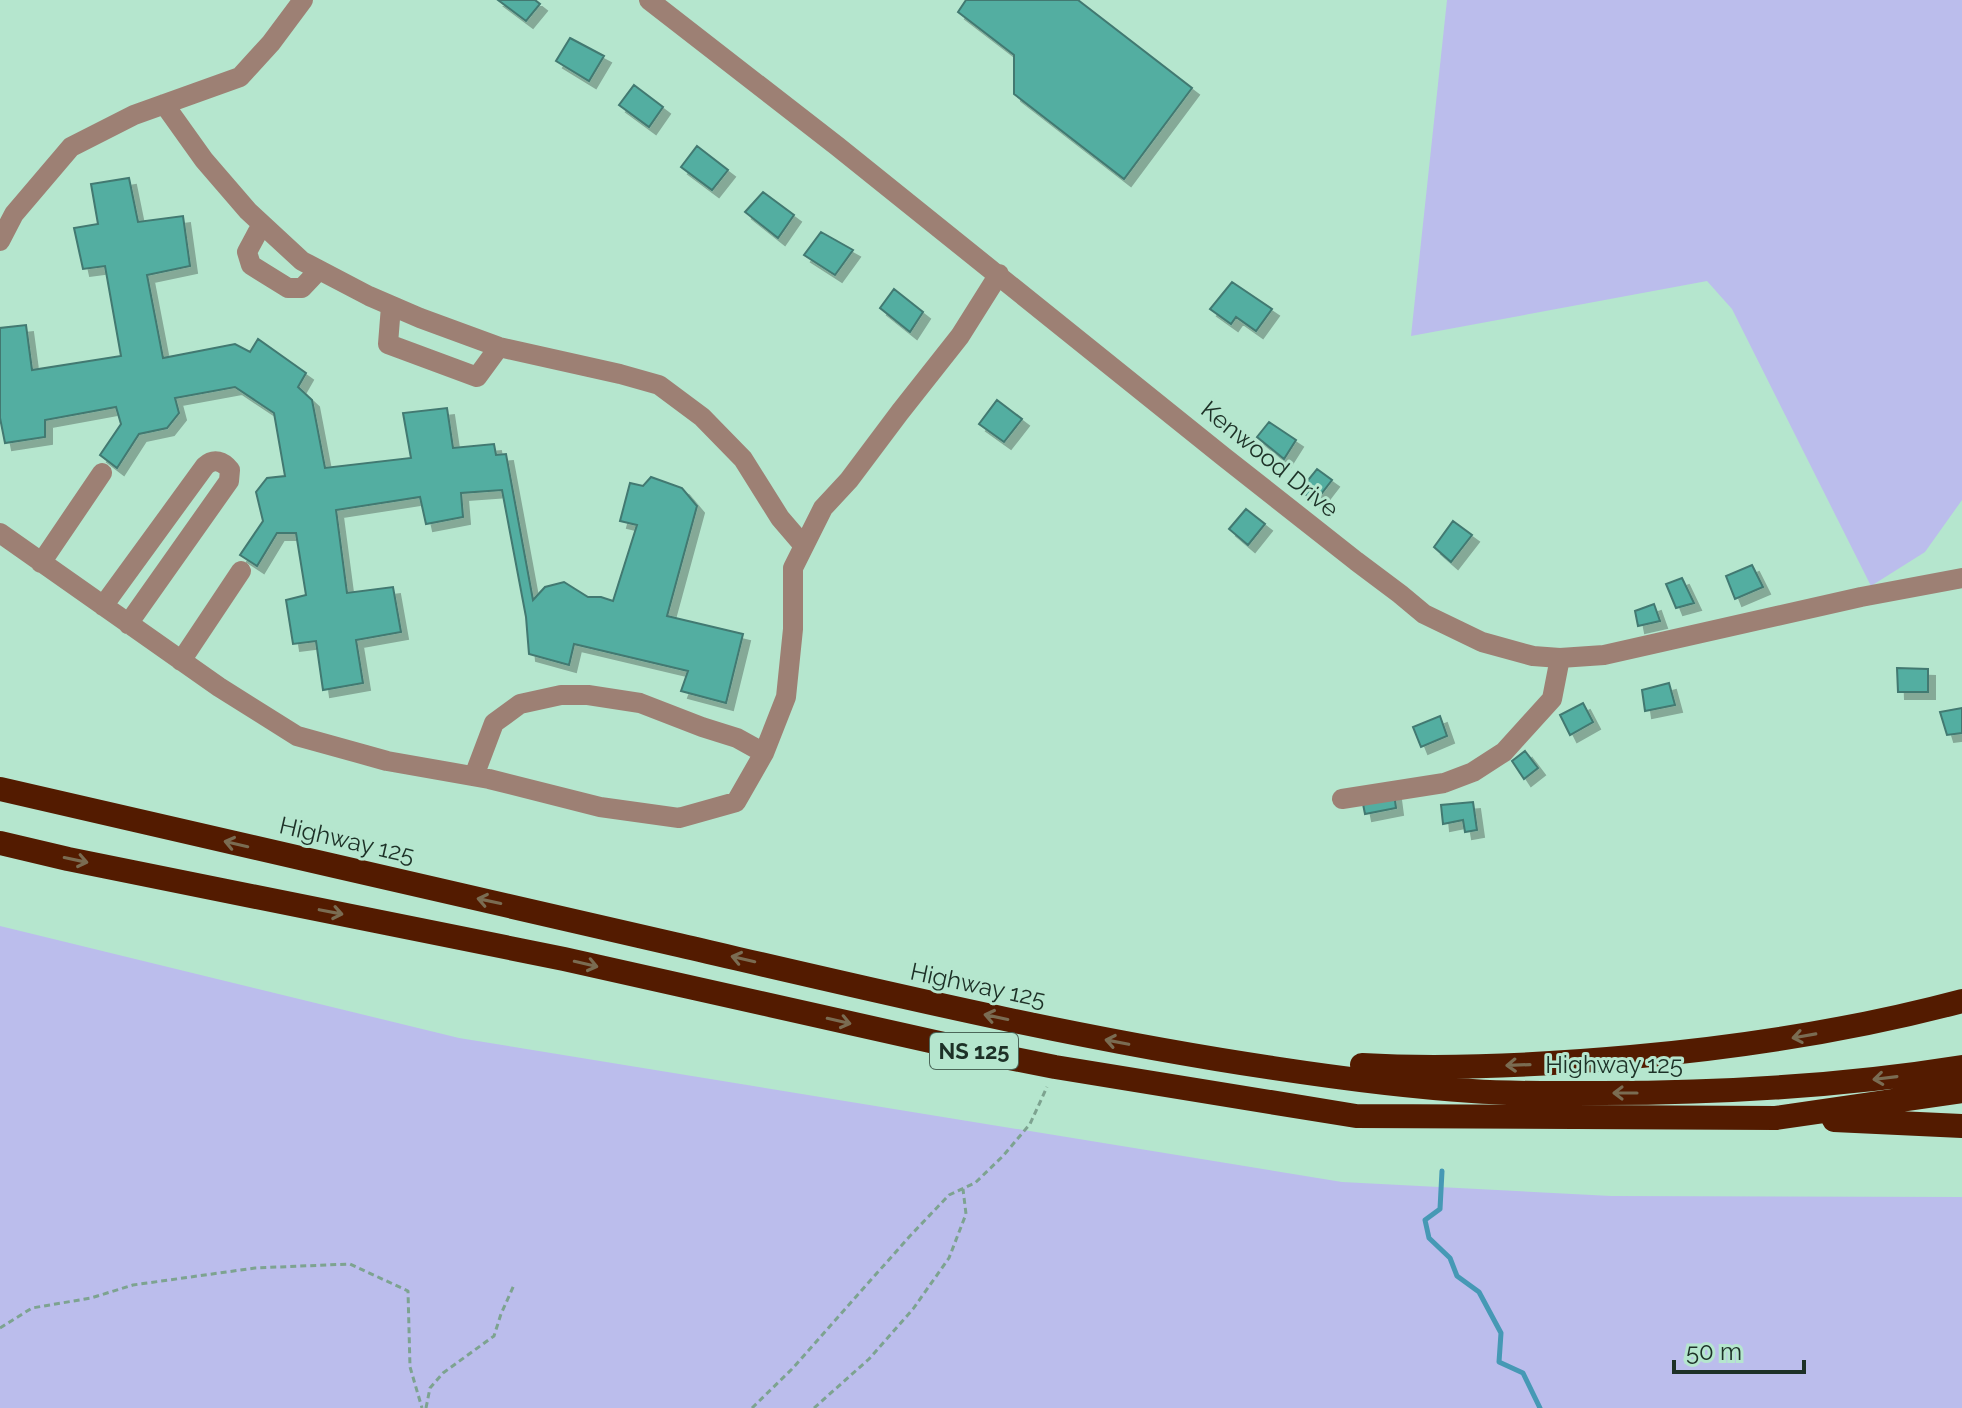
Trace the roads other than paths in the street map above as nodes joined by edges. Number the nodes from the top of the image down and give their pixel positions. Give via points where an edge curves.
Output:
1 (303, 0) edge
2 (649, 0) edge
3 (164, 104) junction
4 (262, 224) junction
5 (0, 241) edge
6 (319, 270) junction
7 (999, 274) junction
8 (391, 306) junction
9 (499, 347) junction
10 (102, 473) dead end
11 (0, 533) edge
12 (804, 546) junction
13 (41, 563) junction
14 (241, 571) dead end
15 (1962, 578) edge
16 (103, 606) junction
17 (128, 624) junction
18 (1560, 658) junction
19 (181, 661) junction
20 (764, 753) junction
21 (474, 776) junction
22 (0, 789) edge
23 (1342, 799) dead end
24 (0, 843) edge
25 (1962, 1001) edge
26 (1152, 1049) junction
27 (1962, 1067) edge
28 (1962, 1091) edge
29 (1776, 1118) junction
30 (1962, 1126) edge

1 - 3 street via 240,77
2 - 7 street, Kenwood Drive
3 - 4 street via 204,160
3 - 5 street via 71,147 14,214
4 - 6 street
4 - 6 street via 247,252 251,265 288,288 302,288
6 - 8 street
7 - 12 street via 960,336 823,508
7 - 18 street, Kenwood Drive via 1424,614 1495,646
8 - 9 street
8 - 9 street via 388,344 477,377
9 - 12 street via 659,385 702,417 743,459
10 - 13 street
11 - 13 street
12 - 20 street via 793,568 786,697
13 - 16 street
14 - 19 street
15 - 18 street, Kenwood Drive via 1604,655
16 - 17 street
16 - 17 street via 205,466 225,463 229,481
17 - 19 street
18 - 23 street via 1552,699 1487,765 1444,783
19 - 21 street via 297,736 387,761
20 - 21 street via 736,802 679,818 600,807
20 - 21 street via 640,703 561,695 520,704 494,723
26 -> 22 highway, Highway 125 / NS 125 via 885,993
24 -> 29 highway, NS 125 via 564,959 984,1053 1356,1116
25 -> 26 highway via 1784,1039 1547,1064 1401,1067
27 -> 26 highway, Highway 125 / NS 125 via 1763,1089 1521,1093 1349,1079
28 - 29 highway, NS 125
29 - 30 highway

